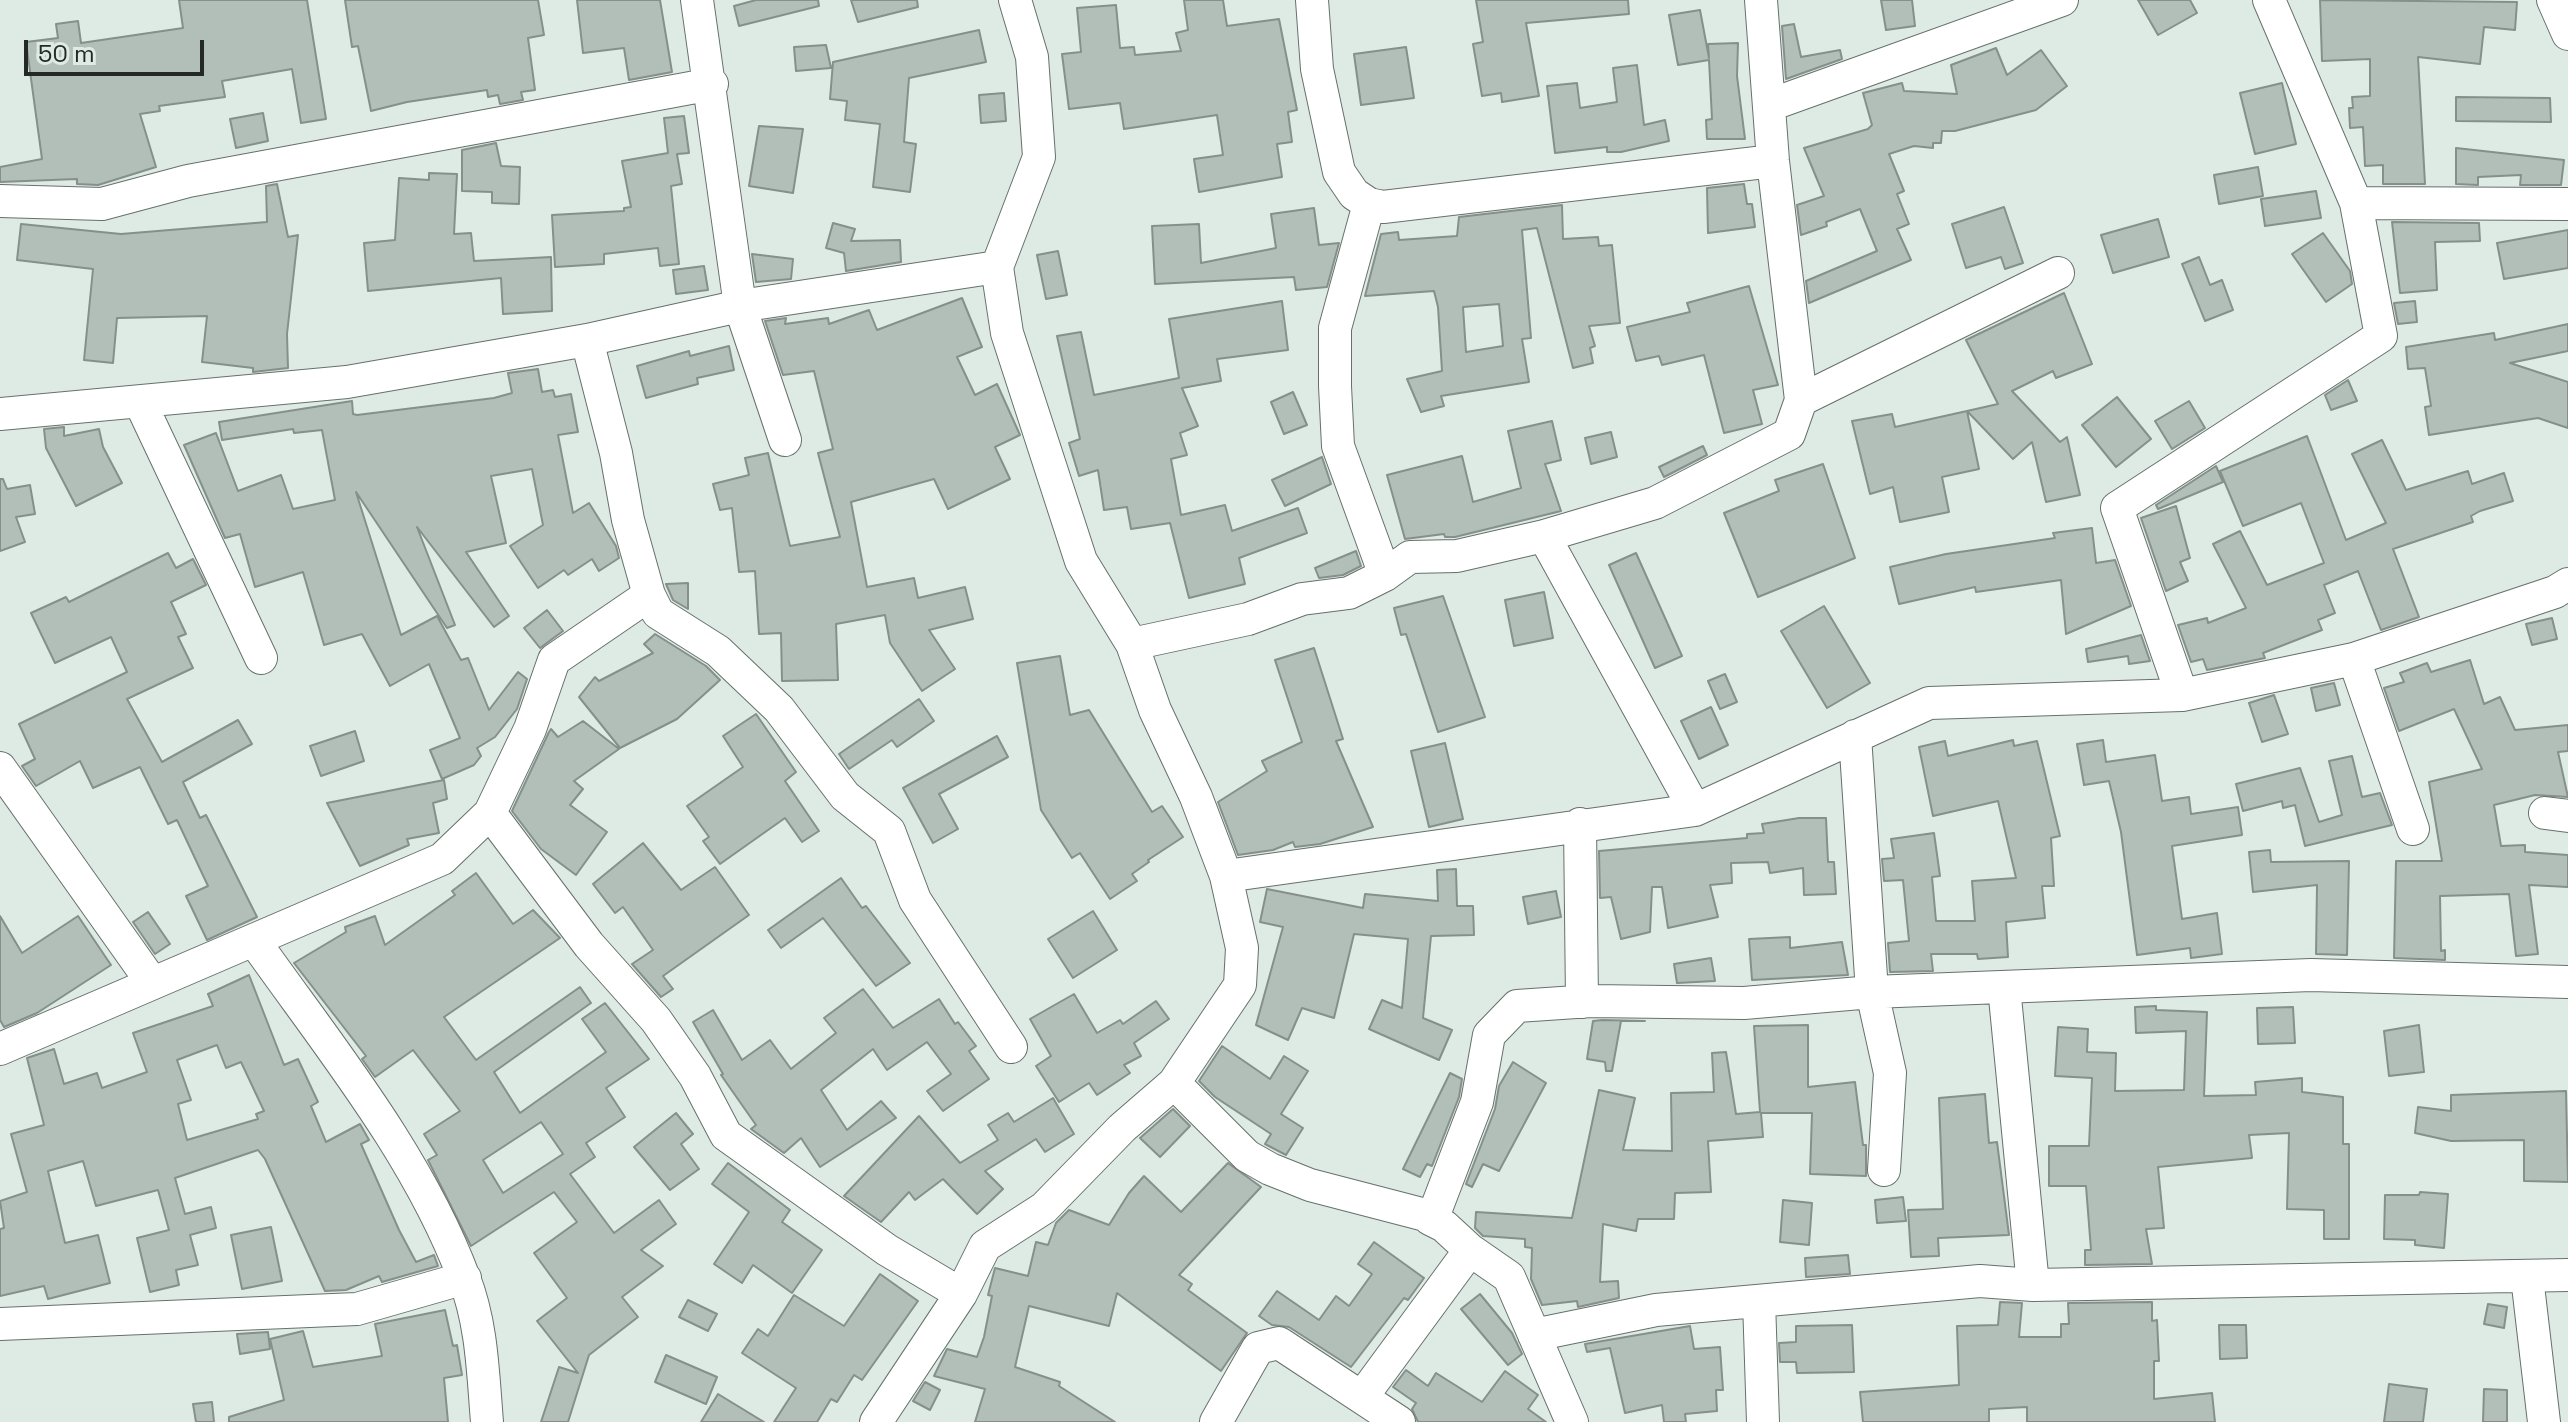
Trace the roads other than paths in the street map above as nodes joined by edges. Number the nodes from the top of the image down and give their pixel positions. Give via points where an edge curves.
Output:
1 (697, 0) edge
2 (1015, 0) edge
3 (1312, 0) edge
4 (1761, 0) edge
5 (2062, 0) edge
6 (2269, 0) edge
7 (2553, 0) edge
8 (2568, 34) edge
9 (712, 84) junction
10 (1770, 105) junction
11 (1773, 161) junction
12 (0, 201) edge
13 (2356, 203) junction
14 (1369, 204) junction
15 (2568, 204) edge
16 (997, 267) junction
17 (2058, 273) dead end
18 (740, 306) junction
19 (587, 340) junction
20 (1801, 400) junction
21 (140, 402) junction
22 (0, 414) edge
23 (785, 440) dead end
24 (1544, 536) junction
25 (1385, 575) junction
26 (2564, 590) edge
27 (649, 595) junction
28 (1132, 644) junction
29 (261, 658) dead end
30 (2354, 659) junction
31 (2182, 695) junction
32 (1855, 736) junction
33 (0, 768) edge
34 (1695, 810) junction
35 (490, 813) junction
36 (1580, 824) junction
37 (2413, 829) dead end
38 (1226, 876) junction
39 (255, 942) junction
40 (151, 981) junction
41 (2568, 982) edge
42 (2004, 987) junction
43 (1872, 992) junction
44 (1582, 1002) junction
45 (1011, 1047) dead end
46 (0, 1049) edge
47 (1174, 1083) junction
48 (1884, 1170) dead end
49 (1433, 1217) junction
50 (1470, 1250) junction
51 (2568, 1275) edge
52 (2527, 1277) junction
53 (465, 1278) junction
54 (2033, 1285) junction
55 (961, 1294) junction
56 (1759, 1301) junction
57 (0, 1324) edge
58 (1534, 1335) junction
59 (1362, 1397) junction
60 (487, 1422) edge
61 (876, 1422) edge
62 (1216, 1422) edge
63 (1399, 1422) edge
64 (1572, 1422) edge
65 (1763, 1422) edge
66 (2544, 1422) edge

1 - 9 street
2 - 16 street via 1032,57 1039,157
3 - 14 street via 1317,69 1339,172 1354,194
4 - 10 street
5 - 10 street
6 - 13 street
7 - 8 street
9 - 12 street via 188,181 102,204
9 - 18 street
10 - 11 street
11 - 14 street via 1383,207
11 - 20 street
13 - 15 street
13 - 31 street via 2381,336 2117,508
14 - 25 street via 1335,328 1335,386 1338,446
16 - 18 street
16 - 28 street via 1007,333 1081,561
17 - 20 street
18 - 19 street
18 - 23 street
19 - 21 street via 347,382
19 - 27 street
20 - 24 street via 1789,434 1655,503
21 - 22 street
21 - 29 street
24 - 25 street via 1457,556 1410,557
24 - 34 street
25 - 28 street via 1349,593 1302,599 1248,619
26 - 30 street
27 - 35 street via 554,660 530,729
27 - 45 street via 658,613 718,651 779,709 845,796 889,831 915,900
28 - 38 street
30 - 31 street
30 - 37 street
31 - 32 street via 1929,703
32 - 34 street
32 - 43 street
33 - 40 street
34 - 36 street
35 - 39 street via 442,859
35 - 55 street via 589,945 656,1020 695,1076 726,1135 887,1250
36 - 38 street
36 - 44 street
38 - 47 street via 1242,948 1240,985
39 - 40 street
39 - 53 street via 413,1173
40 - 46 street
41 - 42 street via 2311,975
42 - 43 street
42 - 54 street
43 - 44 street via 1744,1003
43 - 48 street via 1890,1073
44 - 49 street via 1517,1006 1489,1035 1477,1102
47 - 49 street via 1247,1156 1270,1169 1310,1185
47 - 55 street via 1044,1208 985,1246
49 - 50 street
50 - 58 street via 1509,1277
50 - 59 street
51 - 52 street
52 - 54 street
52 - 66 street
53 - 57 street via 357,1309
53 - 60 street via 480,1342
54 - 56 street via 1980,1281
55 - 61 street
56 - 58 street via 1656,1310
56 - 65 street
58 - 64 street
59 - 62 street via 1279,1343 1258,1348
59 - 63 street

